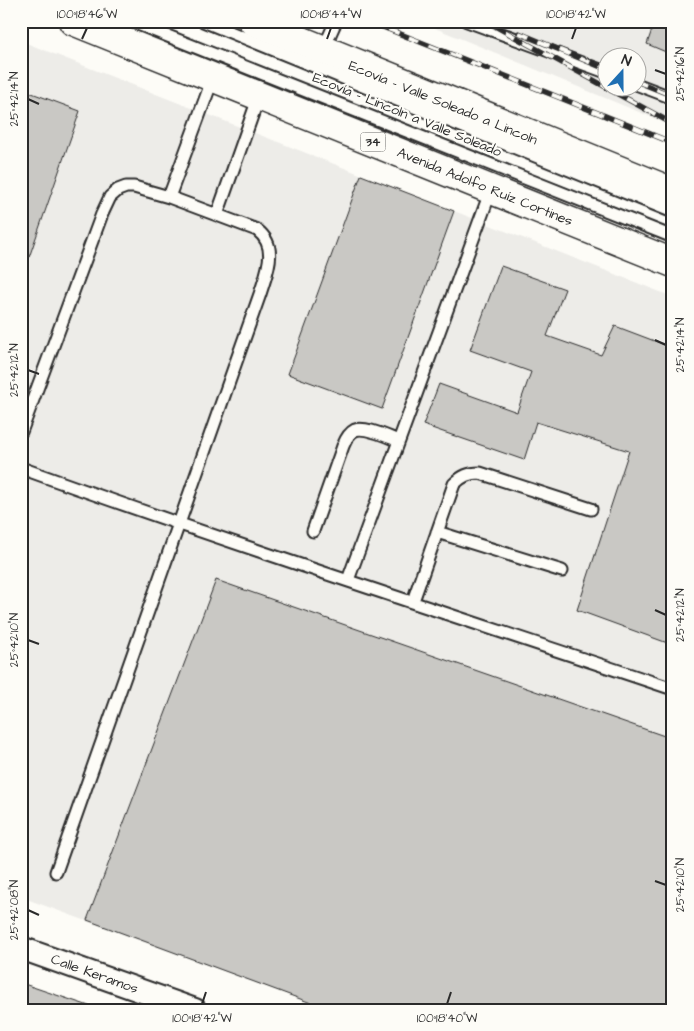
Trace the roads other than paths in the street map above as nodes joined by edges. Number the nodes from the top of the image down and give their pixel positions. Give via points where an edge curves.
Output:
1 (73, 21) edge
2 (130, 21) edge
3 (203, 21) edge
4 (253, 21) edge
5 (336, 21) edge
6 (466, 21) edge
7 (323, 50) junction
8 (596, 68) edge
9 (213, 78) junction
10 (646, 88) edge
11 (259, 96) junction
12 (673, 98) edge
13 (491, 190) junction
14 (673, 192) edge
15 (168, 197) junction
16 (673, 212) edge
17 (217, 215) junction
18 (673, 237) edge
19 (673, 263) edge
20 (21, 432) edge
21 (399, 441) junction
22 (21, 468) edge
23 (591, 509) dead end
24 (180, 525) junction
25 (313, 531) dead end
26 (437, 532) junction
27 (562, 572) dead end
28 (348, 580) junction
29 (413, 601) junction
30 (673, 688) edge
31 (56, 872) dead end
32 (21, 948) edge
33 (195, 1010) edge

1 - 9 main road, Avenida Adolfo Ruíz Cortines / 34
2 - 18 lane, Ecovía - Lincoln a Valle Soleado
3 - 16 lane, Ecovía - Valle Soleado a Lincoln
4 - 7 main road
5 - 7 lane
6 - 8 lane
7 - 14 main road
9 - 11 main road, Avenida Adolfo Ruíz Cortines / 34
9 - 15 lane
10 - 12 lane
11 - 13 main road, Avenida Adolfo Ruíz Cortines / 34
11 - 17 lane
13 - 19 main road, Avenida Adolfo Ruíz Cortines / 34
13 - 21 lane
15 - 17 lane
15 - 20 lane via 134,187 118,190 110,197
17 - 24 lane via 257,230 264,236 270,249 269,263
21 - 25 lane via 364,429 354,430 343,446
21 - 28 lane
22 - 24 lane
23 - 26 lane via 472,473 462,476 454,484
24 - 28 lane
24 - 31 lane
26 - 27 lane
26 - 29 lane
28 - 29 lane
29 - 30 lane
32 - 33 street, Calle Keramos

